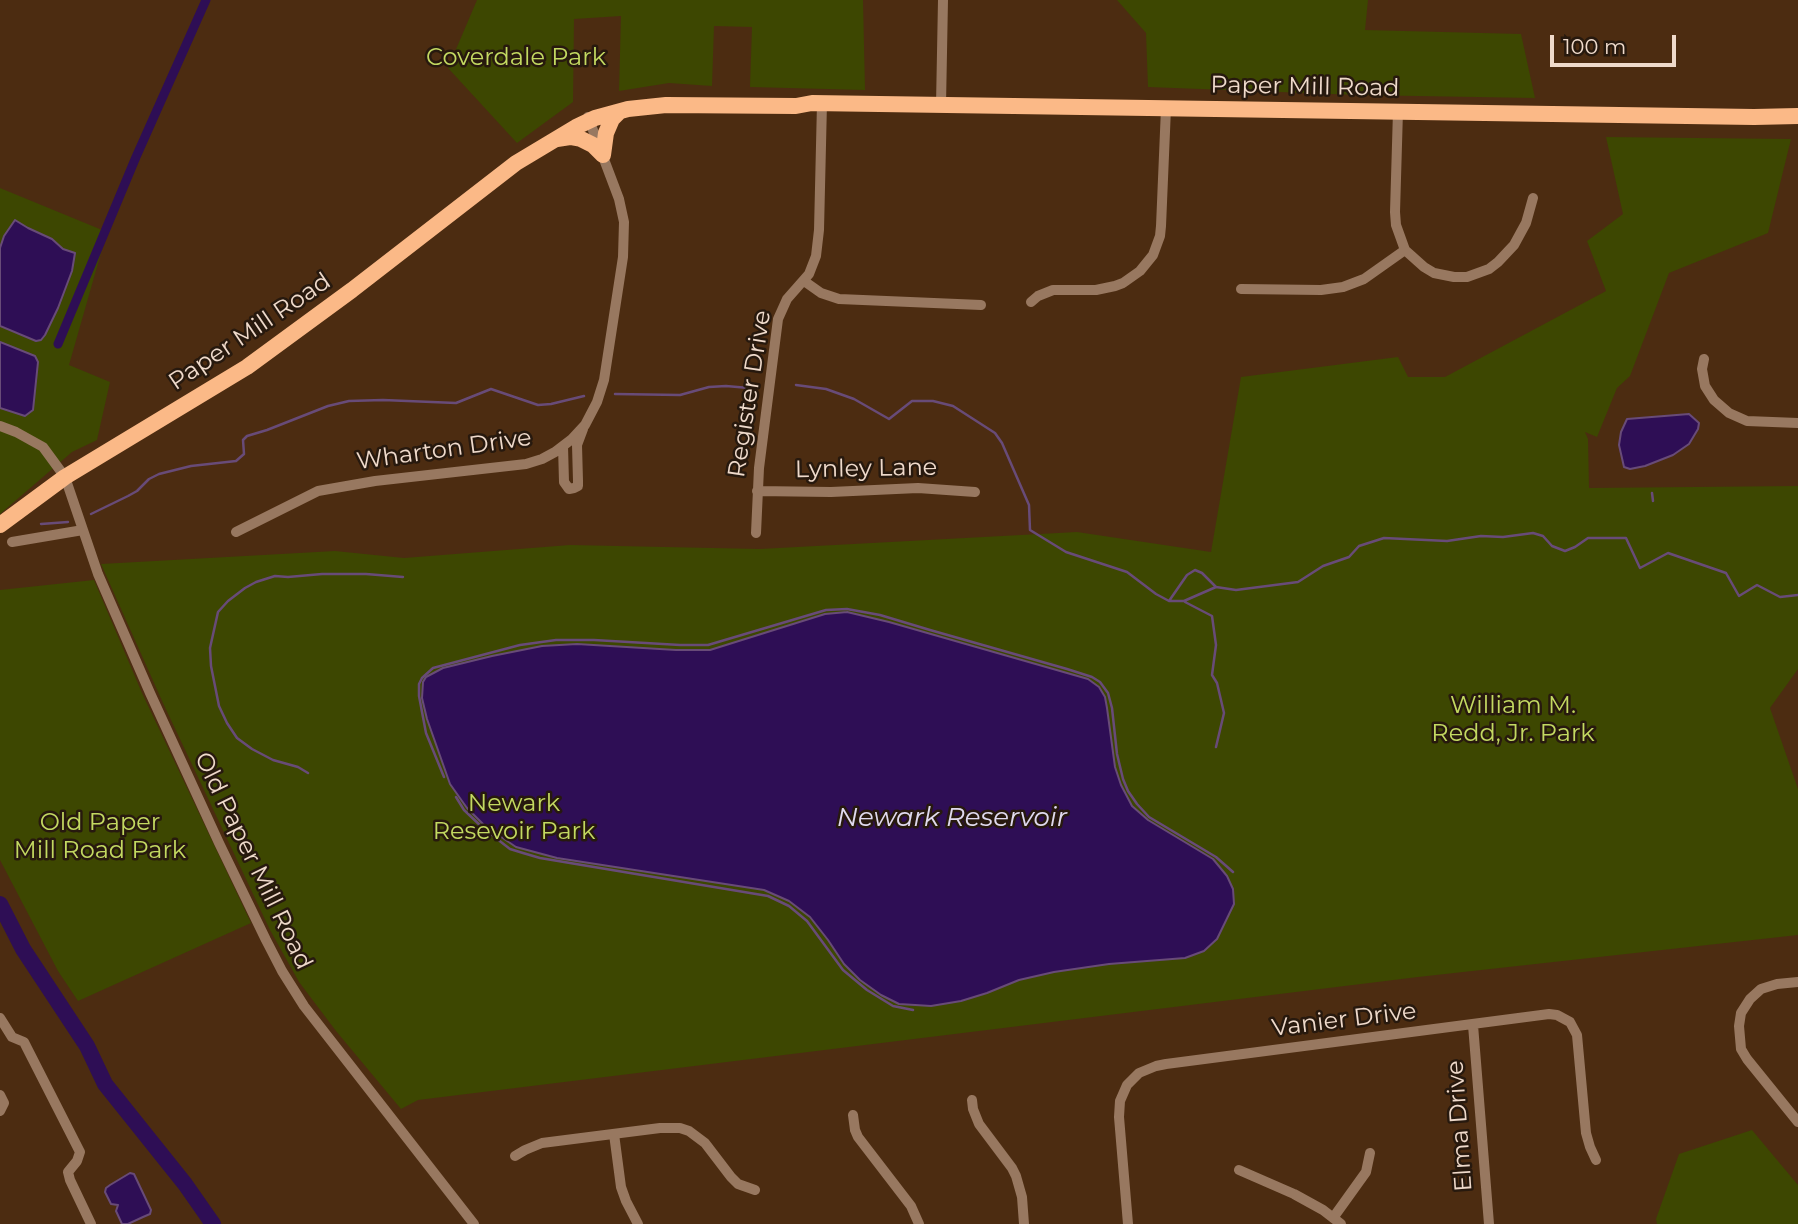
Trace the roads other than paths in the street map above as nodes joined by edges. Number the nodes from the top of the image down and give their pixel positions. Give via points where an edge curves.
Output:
1 (943, 0) edge
2 (817, 103) junction
3 (941, 105) junction
4 (1166, 108) junction
5 (1398, 111) junction
6 (619, 112) junction
7 (1798, 116) edge
8 (588, 117) junction
9 (552, 141) junction
10 (603, 155) junction
11 (516, 163) junction
12 (1533, 198) dead end
13 (1405, 250) junction
14 (804, 281) junction
15 (1241, 289) dead end
16 (1031, 302) dead end
17 (981, 305) dead end
18 (1704, 359) dead end
19 (1798, 423) edge
20 (585, 425) junction
21 (0, 426) edge
22 (563, 446) junction
23 (65, 477) junction
24 (757, 491) junction
25 (975, 492) dead end
26 (0, 525) edge
27 (83, 530) junction
28 (236, 533) dead end
29 (756, 533) dead end
30 (12, 542) dead end
31 (1798, 982) edge
32 (0, 1018) edge
33 (1473, 1025) junction
34 (0, 1095) edge
35 (972, 1100) dead end
36 (0, 1111) edge
37 (853, 1115) dead end
38 (1798, 1122) edge
39 (614, 1134) junction
40 (1370, 1153) dead end
41 (515, 1156) dead end
42 (1596, 1160) dead end
43 (1239, 1170) dead end
44 (755, 1191) dead end
45 (1337, 1221) edge
46 (91, 1224) edge
47 (474, 1224) edge
48 (638, 1224) edge
49 (919, 1224) edge
50 (1024, 1224) edge
51 (1128, 1224) edge
52 (1489, 1224) edge

1 - 3 street
2 - 3 main road, Paper Mill Road
2 - 6 main road, Paper Mill Road via 666,104
2 - 8 main road, Paper Mill Road via 665,96 627,101
2 - 14 street, Register Drive via 818,244
3 - 4 main road, Paper Mill Road
4 - 5 main road, Paper Mill Road
4 - 16 street via 1161,226 1153,255 1123,283 1096,290 1053,290
5 - 7 main road, Paper Mill Road
5 - 13 street via 1395,212
6 - 8 main road, Paper Mill Road
6 - 10 main road via 606,132
8 - 9 main road, Paper Mill Road
8 - 10 street, Wharton Drive
8 - 11 main road, Paper Mill Road via 547,134 520,154
9 - 10 main road via 582,139
9 - 11 main road, Paper Mill Road
10 - 20 street, Wharton Drive via 624,222 623,257 604,380
11 - 23 main road, Paper Mill Road via 247,366
12 - 13 street via 1514,244 1479,274 1443,276
13 - 15 street via 1343,288
14 - 17 street via 839,299
14 - 24 street, Register Drive via 787,299 778,319
18 - 19 street via 1705,386 1729,413 1747,421
20 - 22 street, Wharton Drive
20 - 22 street via 577,445 578,486 569,489 564,482
21 - 23 street, Old Paper Mill Road via 43,447
22 - 28 street, Wharton Drive via 526,464 318,491
23 - 26 main road, Paper Mill Road
23 - 27 street, Old Paper Mill Road
24 - 25 street, Lynley Lane via 918,488
24 - 29 street, Register Drive
27 - 30 street
27 - 47 street, Old Paper Mill Road via 170,737 282,971 304,1006
31 - 38 street via 1761,989 1741,1013 1739,1026 1747,1059
32 - 46 street via 12,1037 27,1048 80,1152 68,1172
33 - 42 street, Vanier Drive via 1549,1014 1570,1022 1578,1042 1587,1142
33 - 51 street, Vanier Drive via 1166,1064 1139,1073 1127,1085 1119,1109
33 - 52 street, Elma Drive
34 - 36 street via 4,1102
35 - 50 street via 979,1124 1016,1176
37 - 49 street via 858,1137 911,1206
39 - 41 street via 542,1143
39 - 44 street via 671,1127 689,1131 705,1143 738,1184
39 - 48 street via 621,1187
40 - 45 street via 1366,1172
43 - 45 street via 1287,1190

